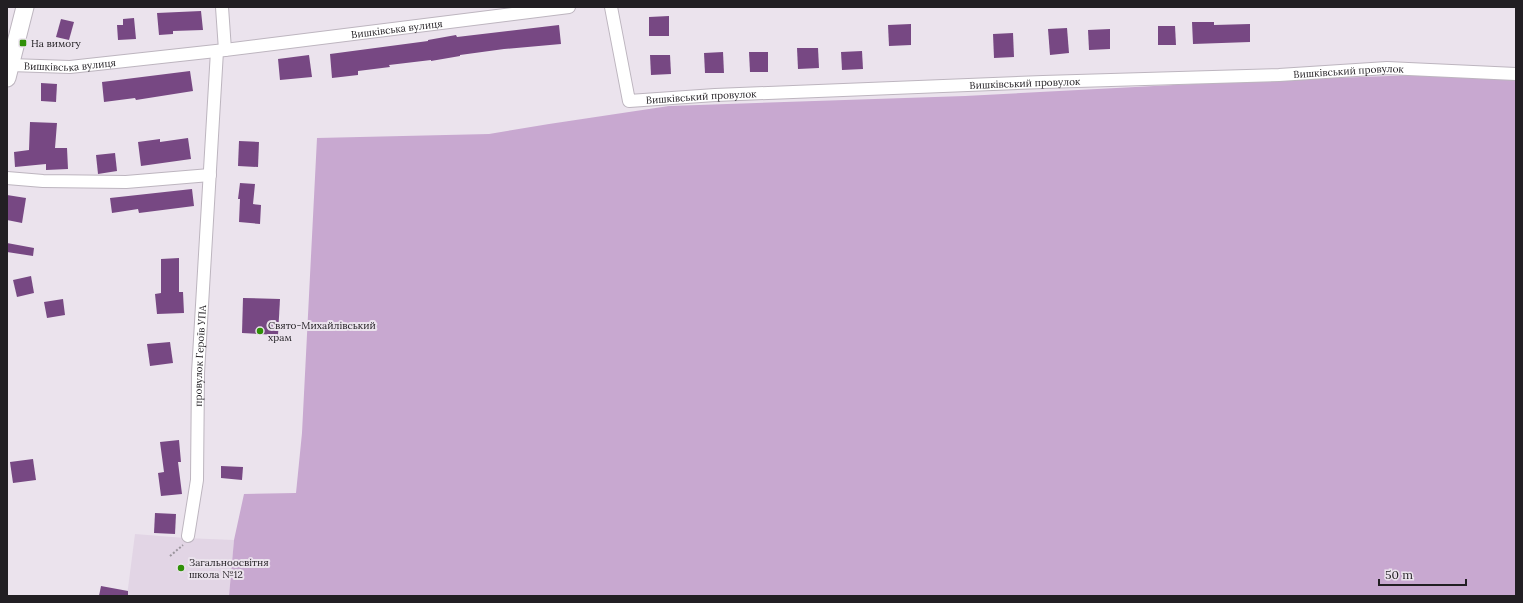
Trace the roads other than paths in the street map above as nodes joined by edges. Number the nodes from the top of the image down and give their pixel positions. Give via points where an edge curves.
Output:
1 (25, 7) edge
2 (222, 7) edge
3 (569, 7) edge
4 (611, 7) edge
5 (221, 51) junction
6 (9, 71) edge
7 (1516, 74) edge
8 (210, 175) junction
9 (7, 178) edge
10 (188, 536) road end

1 - 6 street
2 - 5 street
3 - 5 street, Вишківська вулиця
4 - 7 street, Вишківський провулок via 629,101 715,95 1279,75 1387,68
5 - 6 street, Вишківська вулиця
5 - 8 street, провулок Героїв УПА
8 - 9 street via 126,182
8 - 10 street, провулок Героїв УПА via 198,373 197,480

